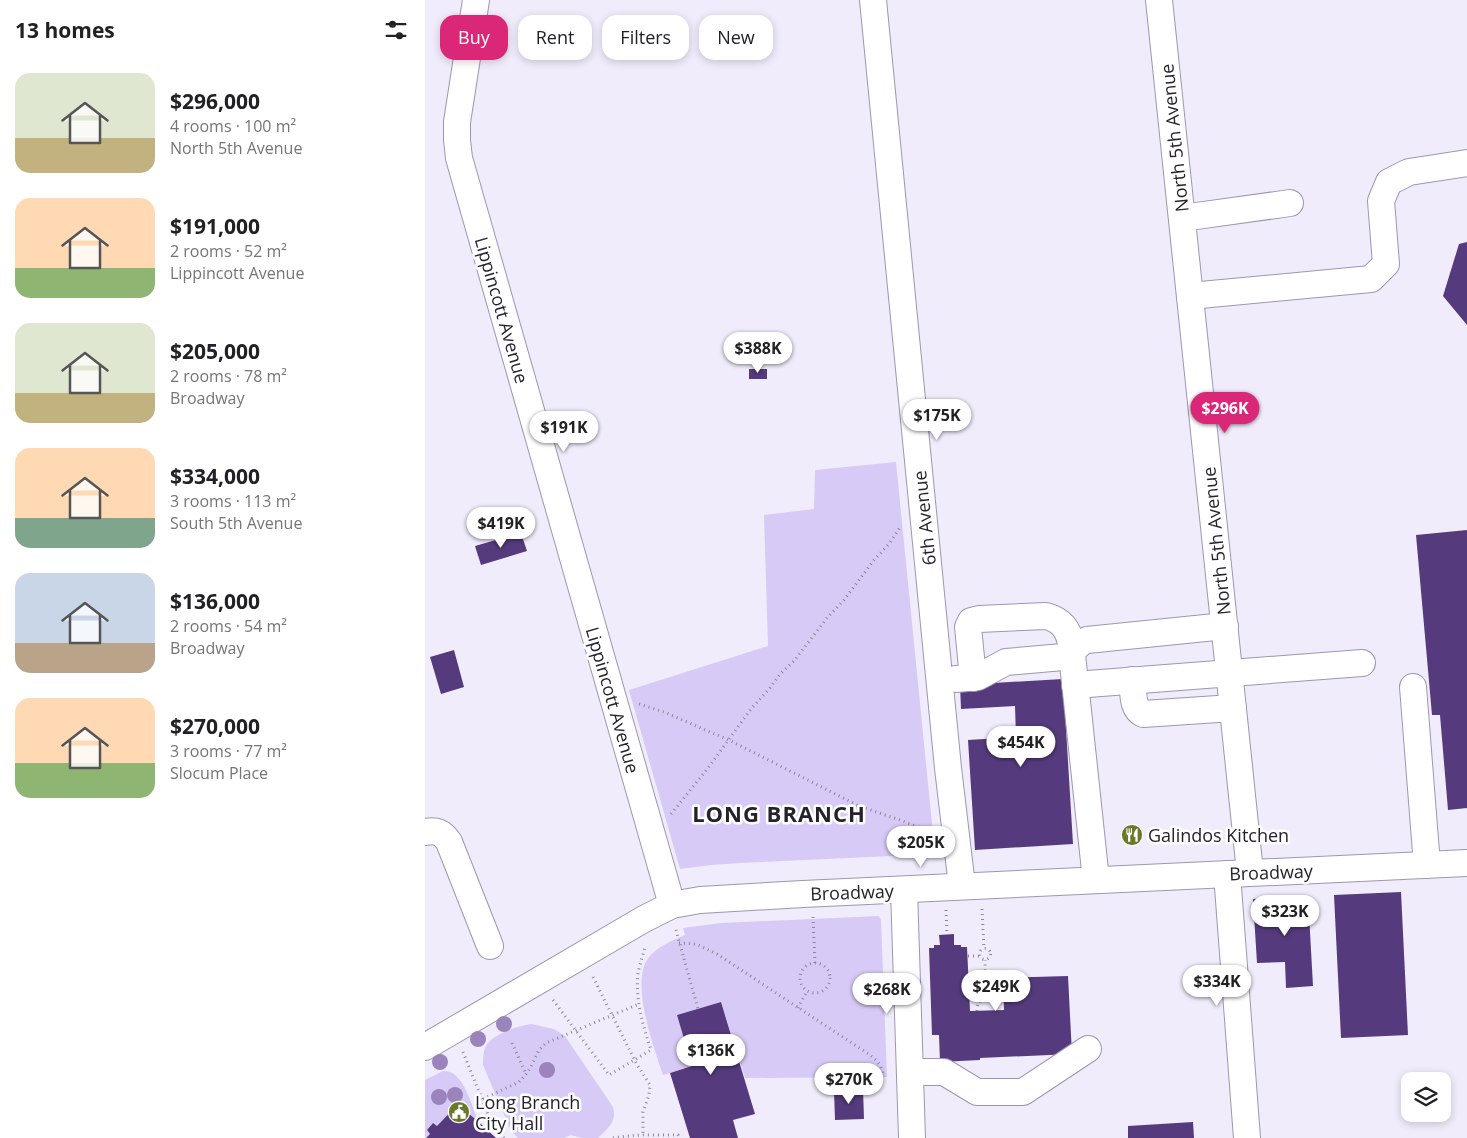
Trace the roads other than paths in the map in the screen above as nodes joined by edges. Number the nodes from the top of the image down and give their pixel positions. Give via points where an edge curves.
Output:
1 (476, 0) edge
2 (873, 0) edge
3 (1159, 0) edge
4 (1467, 163) edge
5 (1289, 203) dead end
6 (1182, 218) junction
7 (1190, 296) junction
8 (1225, 626) junction
9 (1071, 652) junction
10 (1361, 663) dead end
11 (1229, 674) junction
12 (973, 678) junction
13 (939, 680) junction
14 (1132, 680) junction
15 (1075, 685) junction
16 (1413, 687) dead end
17 (1233, 708) junction
18 (425, 832) edge
19 (1467, 863) edge
20 (1427, 865) junction
21 (1239, 873) junction
22 (1096, 880) junction
23 (962, 886) junction
24 (904, 890) junction
25 (672, 905) junction
26 (490, 946) dead end
27 (425, 1047) edge
28 (1088, 1049) dead end
29 (910, 1072) junction
30 (912, 1138) edge
31 (1247, 1138) edge

1 - 25 street, Lippincott Avenue via 457,122 459,158
2 - 13 street, 6th Avenue
3 - 6 street, North 5th Avenue
4 - 7 street via 1409,172 1389,182 1381,201 1386,264 1371,279
5 - 6 street
6 - 7 street, North 5th Avenue
7 - 8 street, North 5th Avenue
8 - 9 street via 1087,640
8 - 11 street, North 5th Avenue
9 - 12 street via 1059,658 1006,662
9 - 12 street via 1070,637 1055,618 1037,615 974,619 968,627
9 - 15 street
10 - 11 street
11 - 14 street
11 - 17 street, North 5th Avenue
12 - 13 street
13 - 23 street, 6th Avenue
14 - 15 street
14 - 17 street via 1135,707 1143,714
15 - 22 street
16 - 20 street
17 - 21 street, North 5th Avenue
18 - 26 street via 437,831 444,834 449,842
19 - 20 street, Broadway
20 - 21 street, Broadway
21 - 22 street, Broadway
21 - 31 street, North 5th Avenue
22 - 23 street, Broadway
23 - 24 street, Broadway
24 - 25 street, Broadway via 709,899
24 - 29 street
25 - 27 street, Broadway via 644,918
28 - 29 street via 1023,1092 977,1092 944,1072
29 - 30 street

